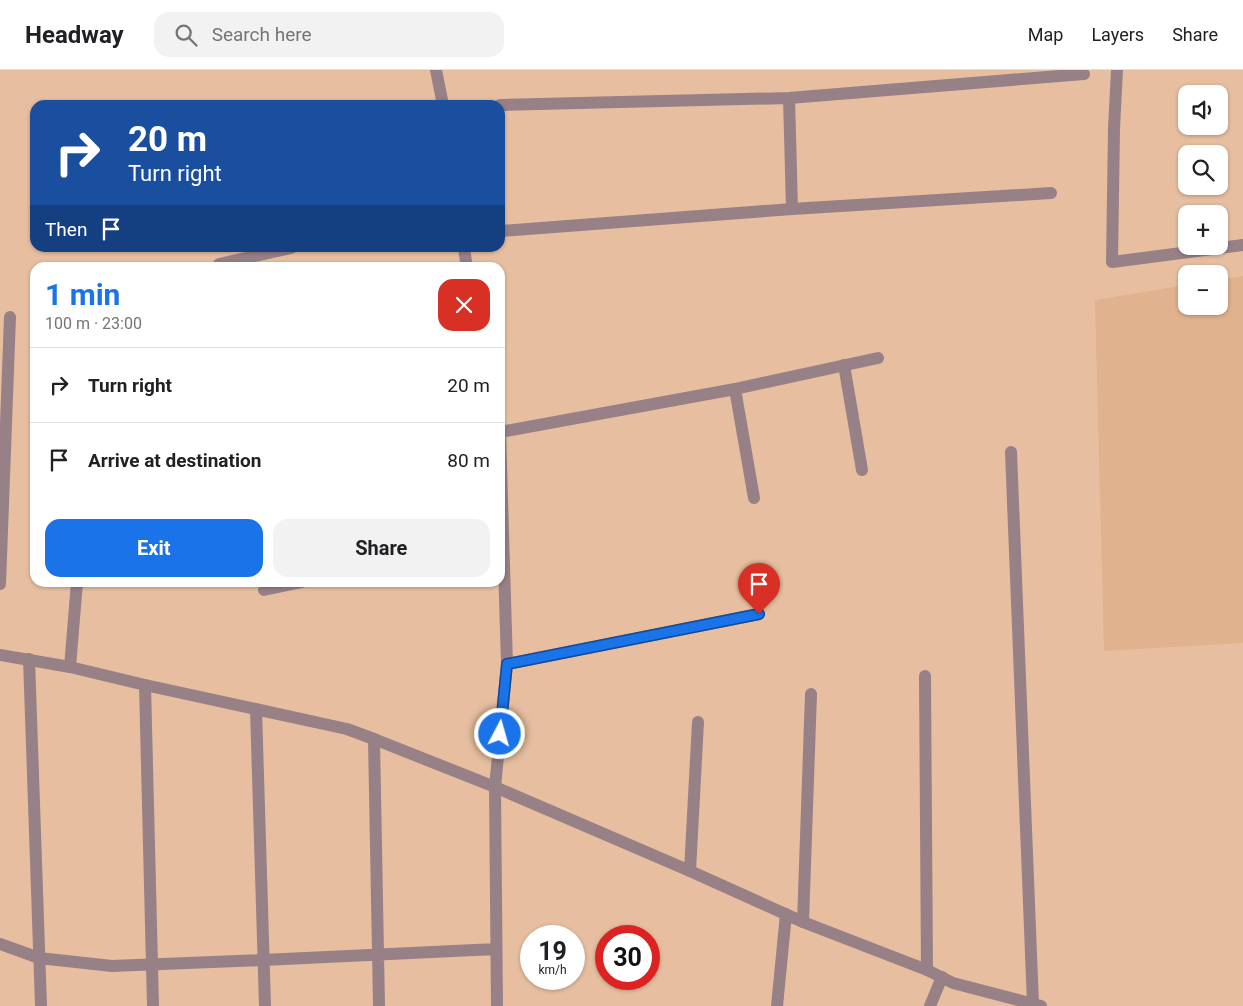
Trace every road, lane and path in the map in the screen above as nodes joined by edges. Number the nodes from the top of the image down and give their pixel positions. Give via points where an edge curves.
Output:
1 (436, 70) edge
2 (1117, 70) edge
3 (1084, 74) dead end
4 (789, 98) junction
5 (442, 100) edge
6 (505, 105) edge
7 (1051, 193) dead end
8 (792, 209) junction
9 (505, 231) edge
10 (1243, 245) edge
11 (273, 252) edge
12 (228, 262) edge
13 (10, 317) dead end
14 (878, 358) dead end
15 (844, 365) junction
16 (735, 389) junction
17 (505, 432) edge
18 (1011, 452) dead end
19 (862, 470) dead end
20 (754, 498) dead end
21 (0, 584) edge
22 (77, 587) edge
23 (278, 587) edge
24 (504, 587) edge
25 (264, 590) dead end
26 (759, 614) dead end
27 (0, 655) edge
28 (30, 659) junction
29 (507, 664) junction
30 (70, 667) junction
31 (925, 676) dead end
32 (145, 684) junction
33 (811, 694) dead end
34 (256, 709) junction
35 (698, 722) dead end
36 (374, 738) junction
37 (495, 787) junction
38 (690, 871) junction
39 (786, 914) junction
40 (803, 922) junction
41 (0, 944) edge
42 (496, 949) junction
43 (378, 955) junction
44 (39, 958) junction
45 (263, 960) junction
46 (151, 964) junction
47 (927, 970) junction
48 (942, 976) junction
49 (1037, 1005) edge
50 (41, 1006) edge
51 (153, 1006) edge
52 (265, 1006) edge
53 (378, 1006) edge
54 (497, 1006) edge
55 (776, 1006) edge
56 (930, 1006) edge

1 - 5 street
2 - 10 street via 1112,262
3 - 4 street
4 - 6 street
4 - 8 street
7 - 8 street
8 - 9 street
11 - 12 street
13 - 21 street
14 - 15 street
15 - 16 street
15 - 19 street
16 - 17 street
16 - 20 street
18 - 49 street
22 - 30 street
23 - 25 street
24 - 29 street
26 - 29 street
27 - 28 street
28 - 30 street
28 - 44 street
29 - 37 street
30 - 32 street
31 - 47 street
32 - 34 street
32 - 46 street
33 - 40 street
34 - 36 street
34 - 45 street
35 - 38 street
36 - 37 street
36 - 43 street
37 - 38 street
37 - 42 street
38 - 39 street
39 - 40 street
39 - 55 street
40 - 47 street
41 - 44 street
42 - 43 street
42 - 54 street
43 - 45 street
43 - 53 street
44 - 46 street via 112,966
44 - 50 street
45 - 46 street
45 - 52 street
46 - 51 street
47 - 48 street
48 - 49 street
48 - 56 street

